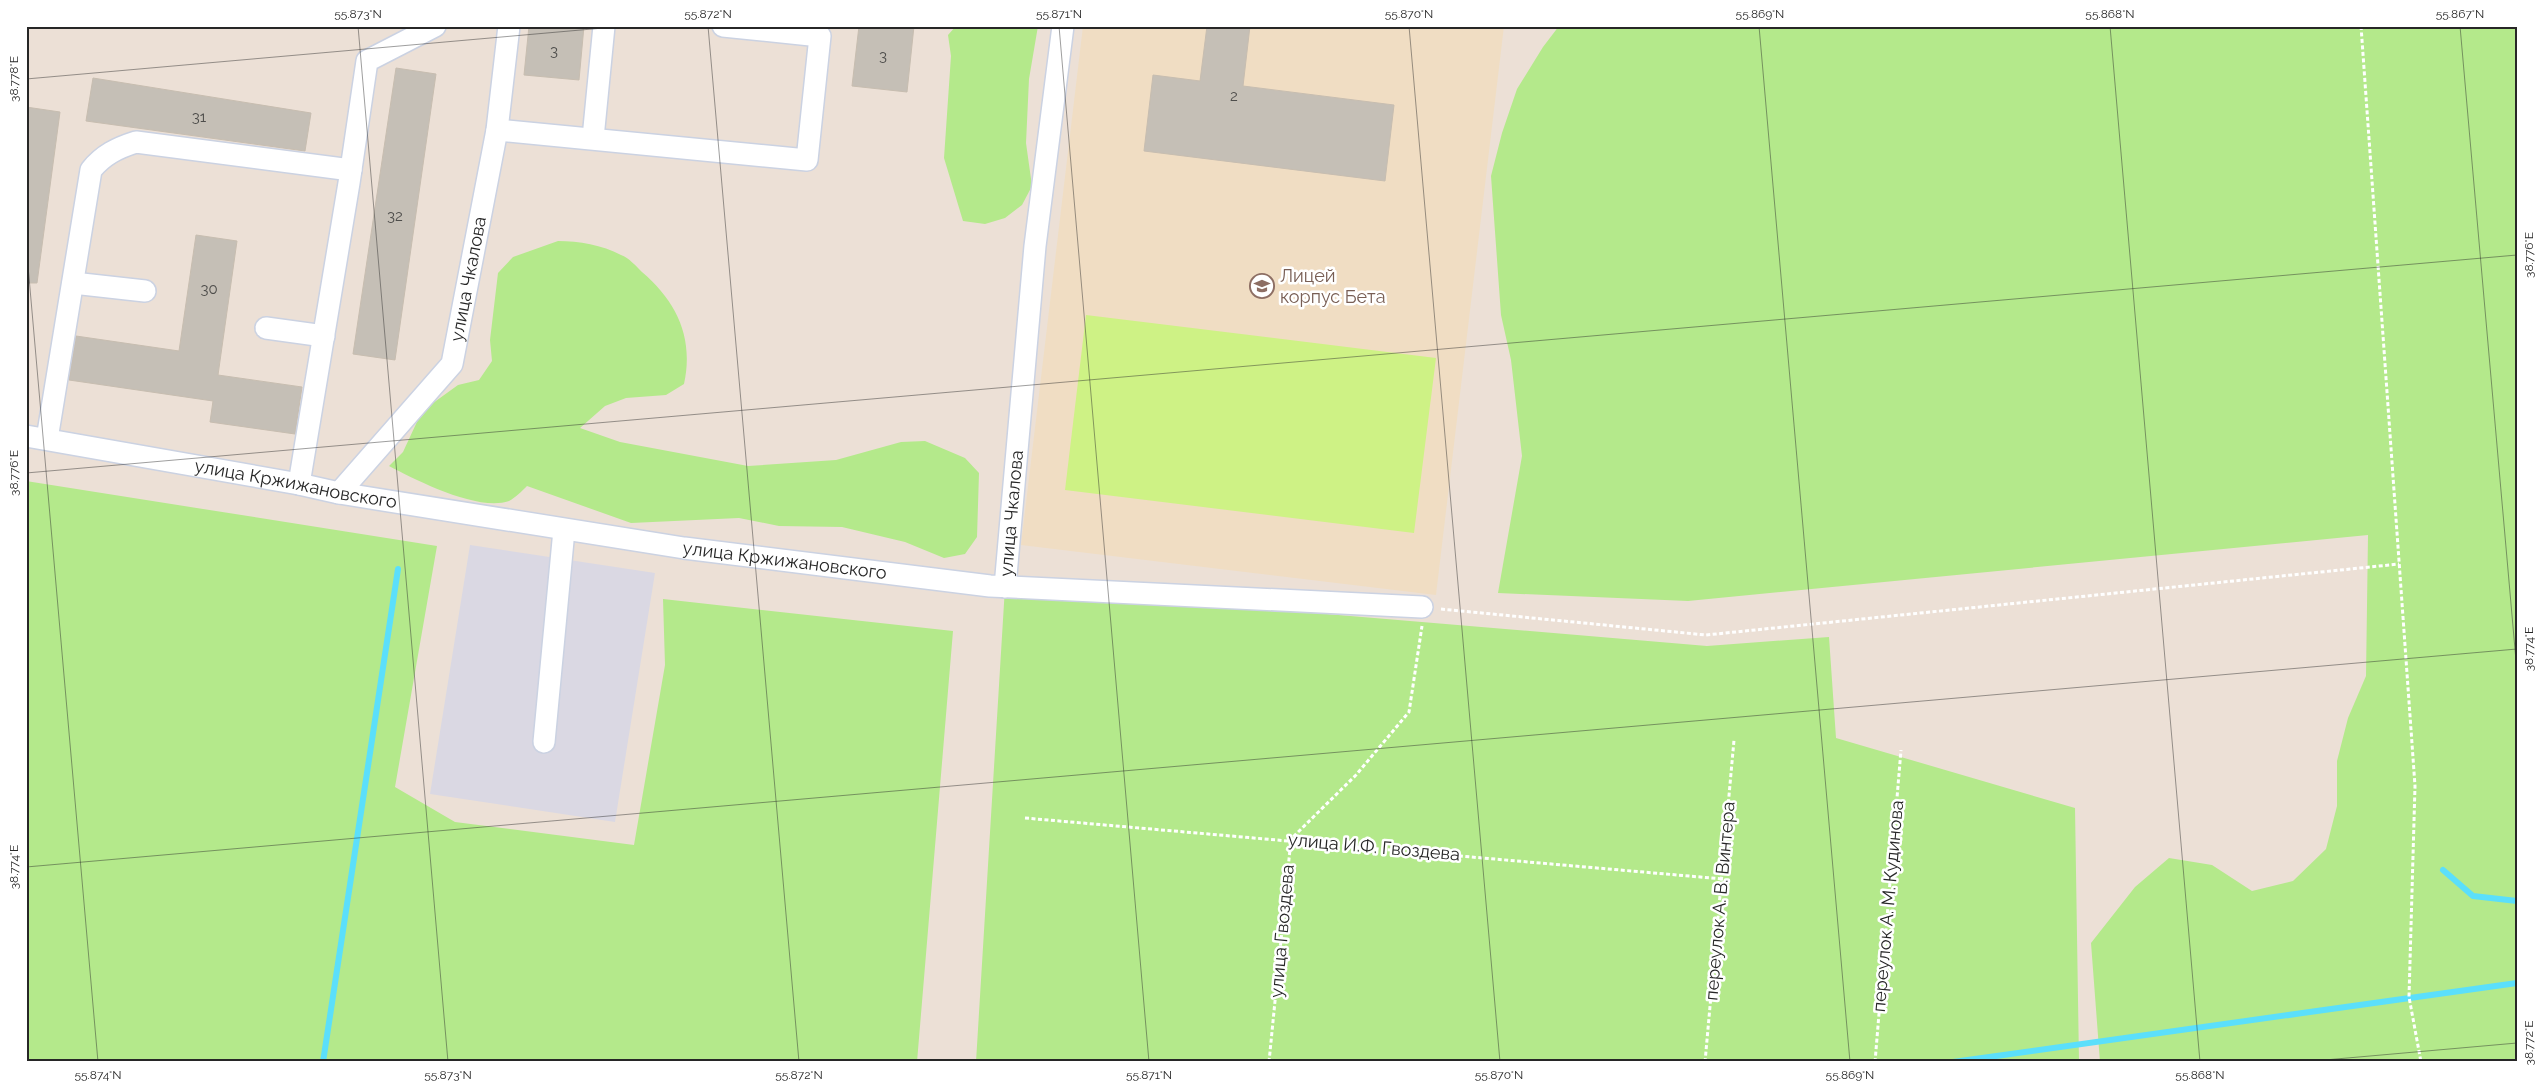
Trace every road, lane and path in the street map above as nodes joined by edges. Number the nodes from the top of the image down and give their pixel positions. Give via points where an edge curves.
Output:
1 (434, 26) edge
2 (509, 26) edge
3 (604, 26) edge
4 (723, 26) edge
5 (1063, 26) edge
6 (2361, 26) edge
7 (497, 130) junction
8 (593, 138) junction
9 (351, 170) junction
10 (72, 283) junction
11 (145, 291) dead end
12 (266, 328) dead end
13 (324, 336) junction
14 (26, 436) edge
15 (47, 439) junction
16 (299, 484) junction
17 (339, 493) junction
18 (564, 530) junction
19 (2399, 564) junction
20 (1005, 586) junction
21 (1422, 607) junction
22 (1734, 740) dead end
23 (544, 742) dead end
24 (1901, 750) dead end
25 (1026, 818) dead end
26 (1290, 839) junction
27 (1722, 879) junction
28 (1269, 1062) edge
29 (1706, 1062) edge
30 (1875, 1062) edge
31 (2421, 1062) edge

1 - 9 street via 367,61
2 - 7 street, улица Чкалова
3 - 8 street
4 - 8 street via 820,36 808,160
5 - 20 street, улица Чкалова via 1035,246
6 - 19 path
7 - 8 street
7 - 17 street, улица Чкалова via 452,364
9 - 10 street via 153,143 136,142 116,149 99,160 91,170
9 - 13 street
10 - 11 street
10 - 15 street
12 - 13 street
13 - 16 street
14 - 15 street, улица Кржижановского
15 - 16 street, улица Кржижановского
16 - 17 street, улица Кржижановского
17 - 18 street, улица Кржижановского
18 - 20 street, улица Кржижановского via 684,548
18 - 23 street
19 - 21 path via 1706,635
19 - 31 path via 2415,786 2409,997
20 - 21 street, улица Чкалова
21 - 26 path, улица Гвоздева via 1422,630 1409,712 1356,775
22 - 27 path, переулок А. В. Винтера
24 - 30 path, переулок А. М. Кудинова
25 - 26 path, улица И.Ф. Гвоздева
26 - 27 path, улица И.Ф. Гвоздева
26 - 28 path, улица Гвоздева
27 - 29 path, переулок А. В. Винтера

